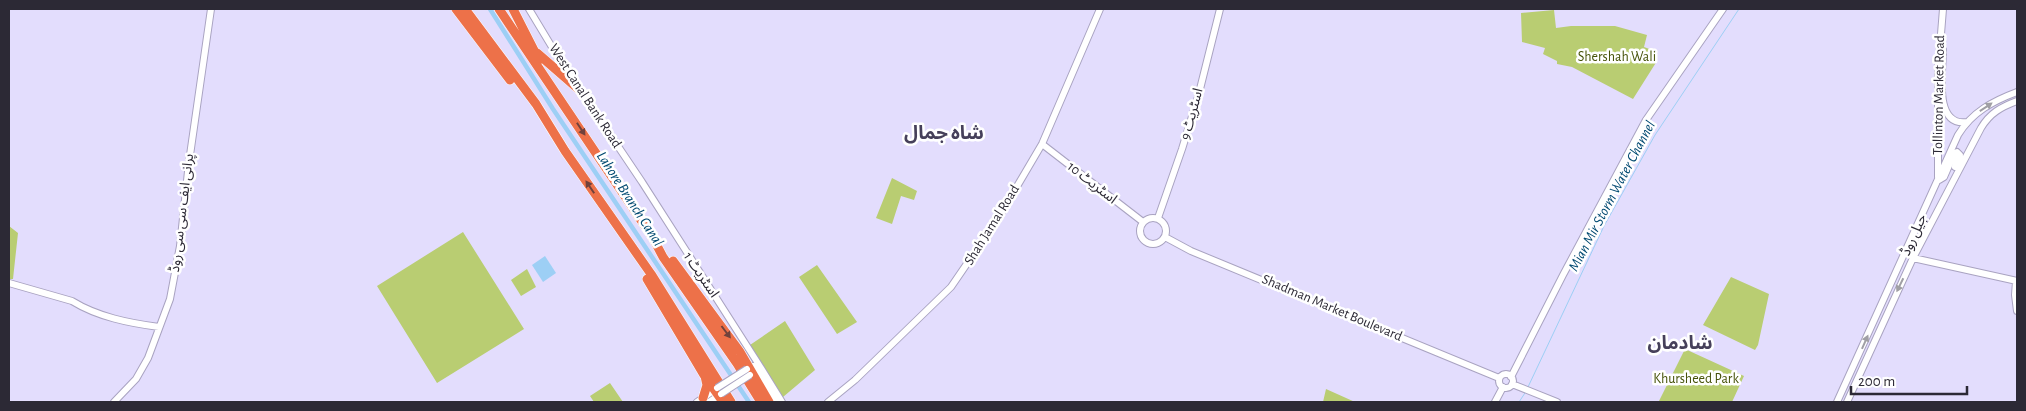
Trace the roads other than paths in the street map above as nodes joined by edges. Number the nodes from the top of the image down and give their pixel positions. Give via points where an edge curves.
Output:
1 (211, 9) edge
2 (456, 9) edge
3 (465, 9) edge
4 (500, 9) edge
5 (513, 9) edge
6 (529, 9) edge
7 (1100, 9) edge
8 (1220, 9) edge
9 (1723, 9) edge
10 (1943, 9) edge
11 (1947, 9) edge
12 (535, 51) junction
13 (554, 88) junction
14 (2017, 92) edge
15 (583, 93) junction
16 (2017, 101) edge
17 (1967, 122) junction
18 (1042, 144) junction
19 (565, 151) junction
20 (1938, 180) junction
21 (642, 182) joint
22 (1945, 194) junction
23 (1158, 218) junction
24 (1143, 222) junction
25 (615, 224) junction
26 (1165, 237) junction
27 (653, 238) junction
28 (1913, 258) junction
29 (2017, 282) edge
30 (9, 283) edge
31 (2017, 311) edge
32 (159, 327) junction
33 (754, 358) junction
34 (761, 368) junction
35 (750, 371) junction
36 (704, 375) junction
37 (1500, 378) junction
38 (1512, 380) junction
39 (1502, 387) junction
40 (719, 394) edge
41 (1537, 395) junction
42 (703, 401) edge
43 (114, 402) edge
44 (731, 402) edge
45 (761, 402) edge
46 (769, 402) edge
47 (777, 402) edge
48 (782, 402) edge
49 (828, 402) edge
50 (1495, 402) edge
51 (1547, 402) edge
52 (1557, 402) edge
53 (1837, 402) edge
54 (1847, 402) edge

1 - 32 main road, پرانی ایف سی سی روڈ via 180,246 170,300
2 - 19 highway
3 - 19 highway via 536,104
4 - 13 highway
5 - 12 highway
6 - 15 main road, West Canal Bank Road
7 - 18 main road, Shah Jamal Road
8 - 23 main road, اسٹریٹ 9 via 1188,132
9 - 38 main road via 1646,120 1564,271
10 - 20 main road, Tollinton Market Road via 1938,71
11 - 17 main road, Tollinton Market Road via 1942,96 1949,118
12 - 13 highway
12 - 15 highway
13 -> 27 highway
17 -> 14 main road, جیل روڈ via 1986,106
15 - 21 main road, West Canal Bank Road
16 - 22 main road, جیل روڈ via 1985,120
17 - 20 main road, جیل روڈ
18 - 24 main road, اسٹریٹ 10
18 - 49 main road, Shah Jamal Road via 999,217 951,287
25 -> 19 highway
20 - 22 main road via 1944,177 1954,154 1959,153
53 -> 20 main road, جیل روڈ
21 - 33 main road, اسٹریٹ 1
22 - 28 main road, جیل روڈ
23 - 24 main road
23 - 26 main road via 1167,228
24 - 26 main road via 1140,234 1145,241 1157,244
25 - 36 highway
25 - 44 highway via 651,274
26 - 37 main road, Shadman Market Boulevard via 1191,251
27 -> 35 highway via 728,335
27 - 45 highway
28 - 29 main road
28 -> 54 main road, جیل روڈ
29 - 31 main road
30 - 32 main road via 72,301 128,323
32 - 43 main road, پرانی ایف سی سی روڈ via 136,379
33 - 34 main road, اسٹریٹ 1
33 - 35 main road
34 - 35 main road via 755,366
34 - 48 main road, اسٹریٹ 1
35 - 40 main road, bridge
35 - 46 highway
35 - 47 main road via 759,373
36 - 40 highway
36 - 42 highway
37 - 38 main road via 1505,374
37 - 39 main road
38 - 39 main road via 1509,387
38 - 41 main road
39 - 50 main road
40 - 42 main road
41 - 51 main road
41 - 52 main road

